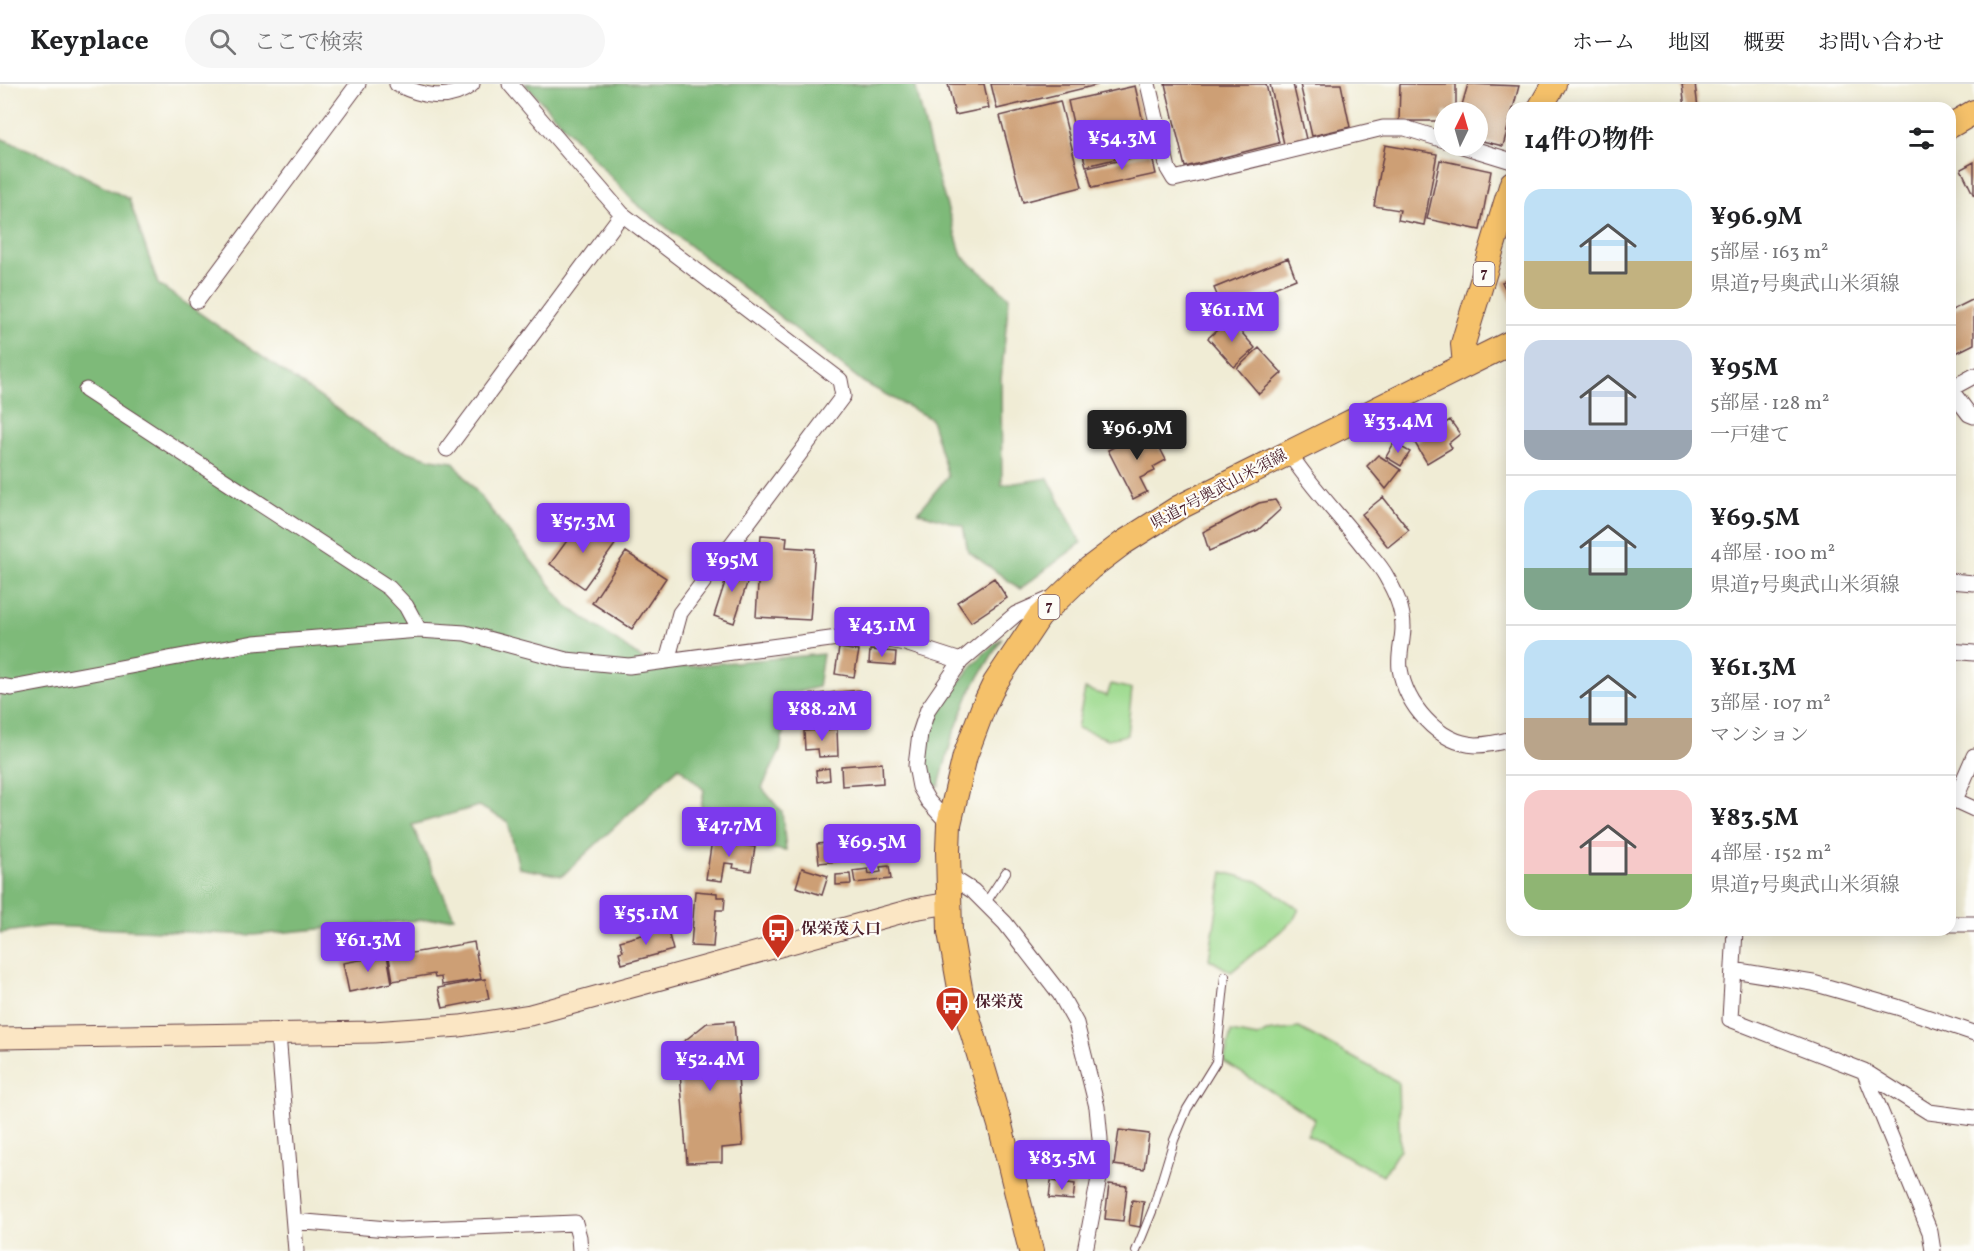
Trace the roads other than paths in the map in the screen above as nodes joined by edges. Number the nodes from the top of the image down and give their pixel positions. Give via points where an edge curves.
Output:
1 (358, 84) edge
2 (397, 84) edge
3 (472, 84) edge
4 (510, 84) edge
5 (1148, 84) edge
6 (1554, 84) edge
7 (1543, 102) edge
8 (1974, 112) edge
9 (1956, 122) edge
10 (1434, 137) edge
11 (1488, 154) edge
12 (1506, 159) edge
13 (1506, 203) edge
14 (622, 214) junction
15 (197, 301) dead end
16 (1506, 345) edge
17 (1465, 365) junction
18 (1974, 376) edge
19 (1956, 386) edge
20 (86, 390) dead end
21 (1956, 397) edge
22 (1974, 416) edge
23 (447, 449) dead end
24 (1289, 453) junction
25 (1956, 582) edge
26 (1974, 583) edge
27 (1061, 594) junction
28 (419, 630) junction
29 (1956, 652) edge
30 (1974, 653) edge
31 (667, 661) junction
32 (962, 661) junction
33 (0, 686) edge
34 (1506, 741) edge
35 (1974, 756) edge
36 (1956, 793) edge
37 (1956, 800) edge
38 (1974, 809) edge
39 (949, 824) junction
40 (1006, 873) dead end
41 (948, 876) junction
42 (949, 903) junction
43 (985, 904) junction
44 (1956, 924) edge
45 (1974, 924) edge
46 (1735, 936) edge
47 (1733, 970) junction
48 (1225, 976) dead end
49 (1974, 1033) edge
50 (278, 1034) junction
51 (0, 1038) edge
52 (1864, 1071) junction
53 (1974, 1118) edge
54 (294, 1221) junction
55 (296, 1251) edge
56 (580, 1251) edge
57 (1030, 1251) edge
58 (1085, 1251) edge
59 (1136, 1251) edge
60 (1933, 1251) edge

1 - 15 street
2 - 3 street via 418,94 440,97
4 - 14 street
5 - 10 street via 1168,169 1174,179 1383,128 1405,128
6 - 7 main road
8 - 9 main road
11 - 12 street
13 - 17 main road, 7 via 1463,344
14 - 23 street
14 - 31 street via 840,380 843,396 680,613
16 - 17 main road, 県道7号奥武山米須線 / 7
17 - 24 main road, 県道7号奥武山米須線 / 7
18 - 19 street
20 - 28 street via 389,588 406,606
21 - 22 street
24 - 27 main road, 県道7号奥武山米須線 / 7 via 1178,508 1123,543
24 - 34 street via 1304,477 1384,573 1399,602 1403,628 1400,668 1408,693 1423,717 1452,739 1475,745
25 - 26 street
27 - 32 street via 1016,614
27 - 39 main road, 県道7号奥武山米須線 / 7 via 1039,617 995,683 965,756
28 - 31 street via 465,633 566,660 629,666
28 - 33 street via 254,643 12,688
29 - 30 street
31 - 32 street via 860,635 904,643
32 - 39 street via 928,709 917,751 920,787
35 - 36 street
37 - 38 street
39 - 41 main road, 県道7号奥武山米須線 / 7
40 - 43 lane
41 - 42 main road, 県道7号奥武山米須線 / 7
41 - 43 street via 973,891
42 - 50 street via 914,909 530,1015 460,1026
42 - 57 main road, 県道7号奥武山米須線 / 7 via 961,994 1000,1125
43 - 58 street via 1005,923 1060,994 1083,1044 1100,1139 1100,1173
44 - 45 street
46 - 47 street
47 - 49 street via 1813,983
47 - 52 street via 1730,1019
48 - 59 lane via 1216,1062 1186,1109
50 - 51 street
50 - 54 street
52 - 53 street via 1929,1112
52 - 60 street via 1930,1232
54 - 55 street
54 - 56 street via 399,1230 575,1223

